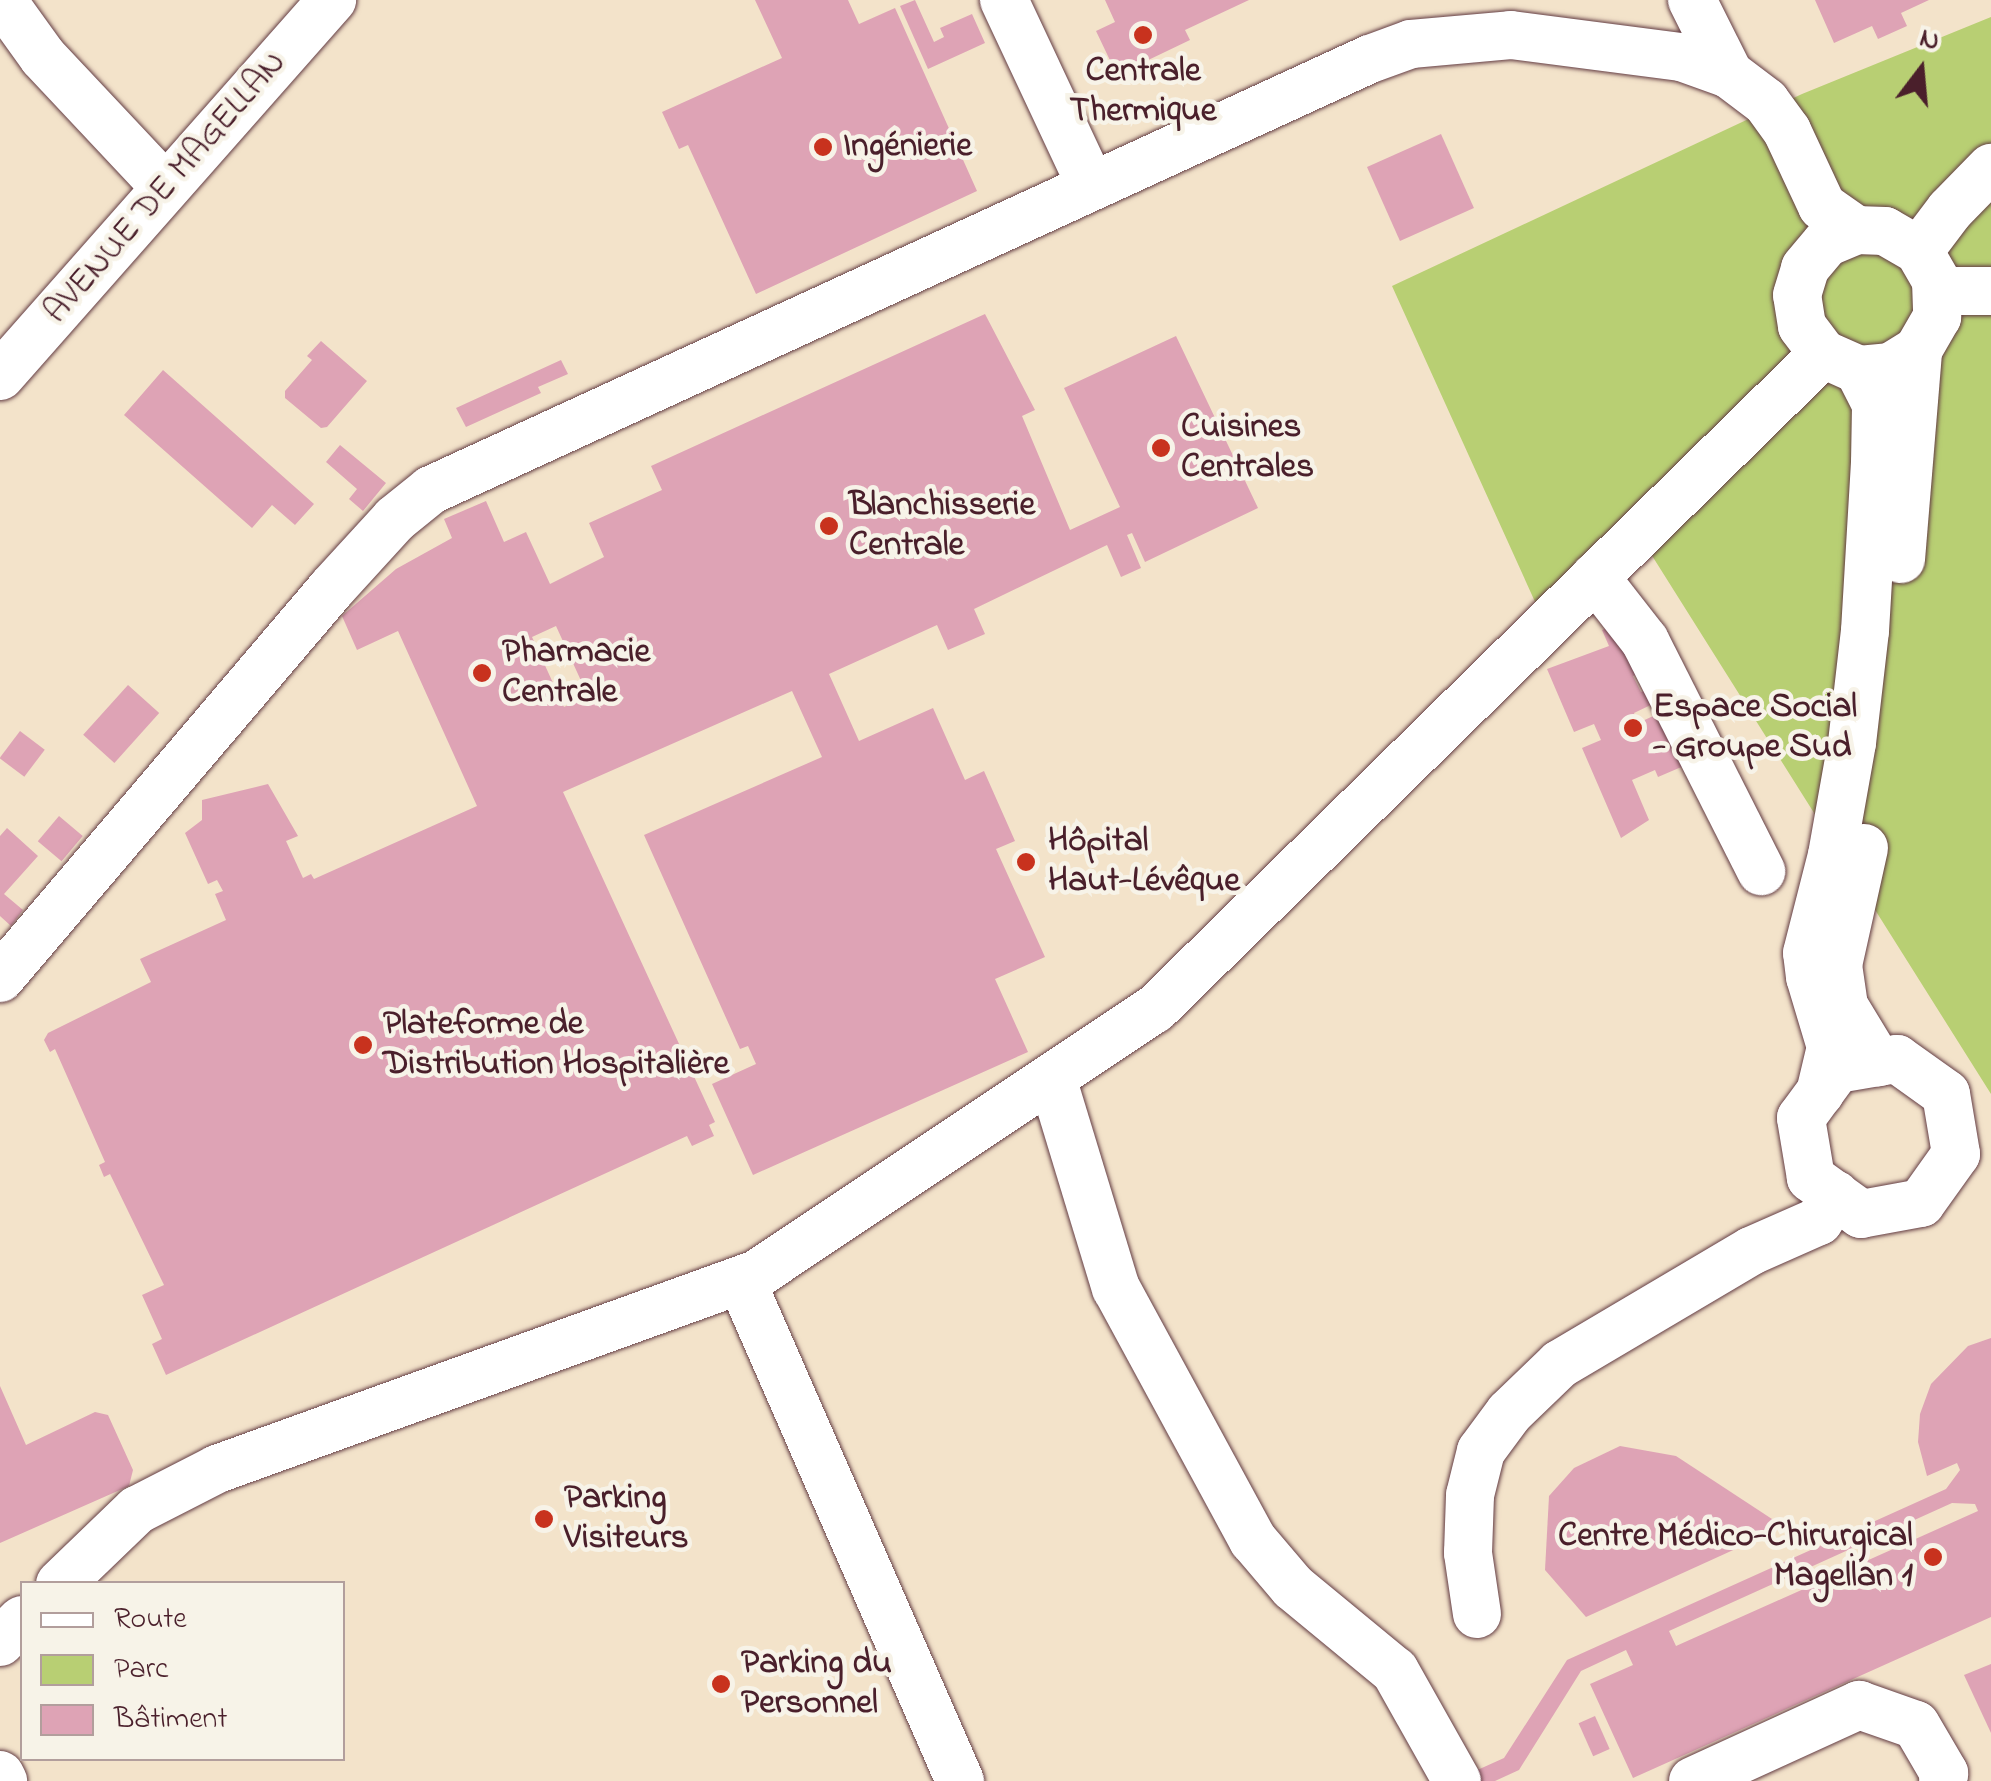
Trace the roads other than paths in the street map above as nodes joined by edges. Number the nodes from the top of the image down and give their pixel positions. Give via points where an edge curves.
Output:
1 (2, 0) edge
2 (332, 0) edge
3 (1004, 0) edge
4 (1692, 0) edge
5 (1730, 74) junction
6 (1991, 168) edge
7 (1091, 186) junction
8 (165, 187) junction
9 (1856, 230) junction
10 (1929, 271) junction
11 (1991, 291) edge
12 (1918, 350) junction
13 (1840, 362) junction
14 (0, 376) edge
15 (1596, 577) junction
16 (1761, 871) dead end
17 (0, 978) edge
18 (1878, 1062) junction
19 (1052, 1078) junction
20 (1820, 1093) junction
21 (1970, 1126) edge
22 (1835, 1195) junction
23 (741, 1280) junction
24 (63, 1581) edge
25 (1477, 1614) dead end
26 (20, 1622) edge
27 (0, 1642) edge
28 (960, 1781) edge
29 (1457, 1781) edge
30 (1693, 1781) edge
31 (1944, 1781) edge

1 - 8 street via 43,57
2 - 8 street, AVENUE DE MAGELLAN
3 - 7 street
4 - 5 street
5 - 7 street via 1681,57 1512,35 1411,44
5 - 9 street via 1766,102 1787,131 1822,206
6 - 10 street via 1950,210
7 - 17 street via 431,490 332,588
8 - 14 street, AVENUE DE MAGELLAN
9 - 10 street via 1885,231
9 - 13 street via 1826,243 1805,268 1798,295 1802,326
10 - 11 street
10 - 12 street via 1937,317
12 - 13 street via 1890,367
12 - 18 street via 1880,750 1838,965 1844,1006
13 - 15 street
13 - 20 street via 1876,404 1865,631 1852,743 1808,953 1830,1047
15 - 16 street via 1645,641
15 - 19 street via 1155,1009
18 - 20 street via 1837,1069
18 - 21 street via 1897,1059 1946,1094
19 - 23 street
19 - 29 street via 1116,1288 1252,1540 1294,1586 1395,1671
20 - 22 street via 1801,1118 1812,1178
21 - 22 street via 1921,1204 1861,1214
22 - 25 street via 1819,1220 1751,1251 1560,1364 1509,1413 1481,1451 1470,1495 1468,1553
23 - 24 street via 202,1476 136,1510
23 - 28 street
26 - 27 street
30 - 31 street via 1860,1705 1916,1724

